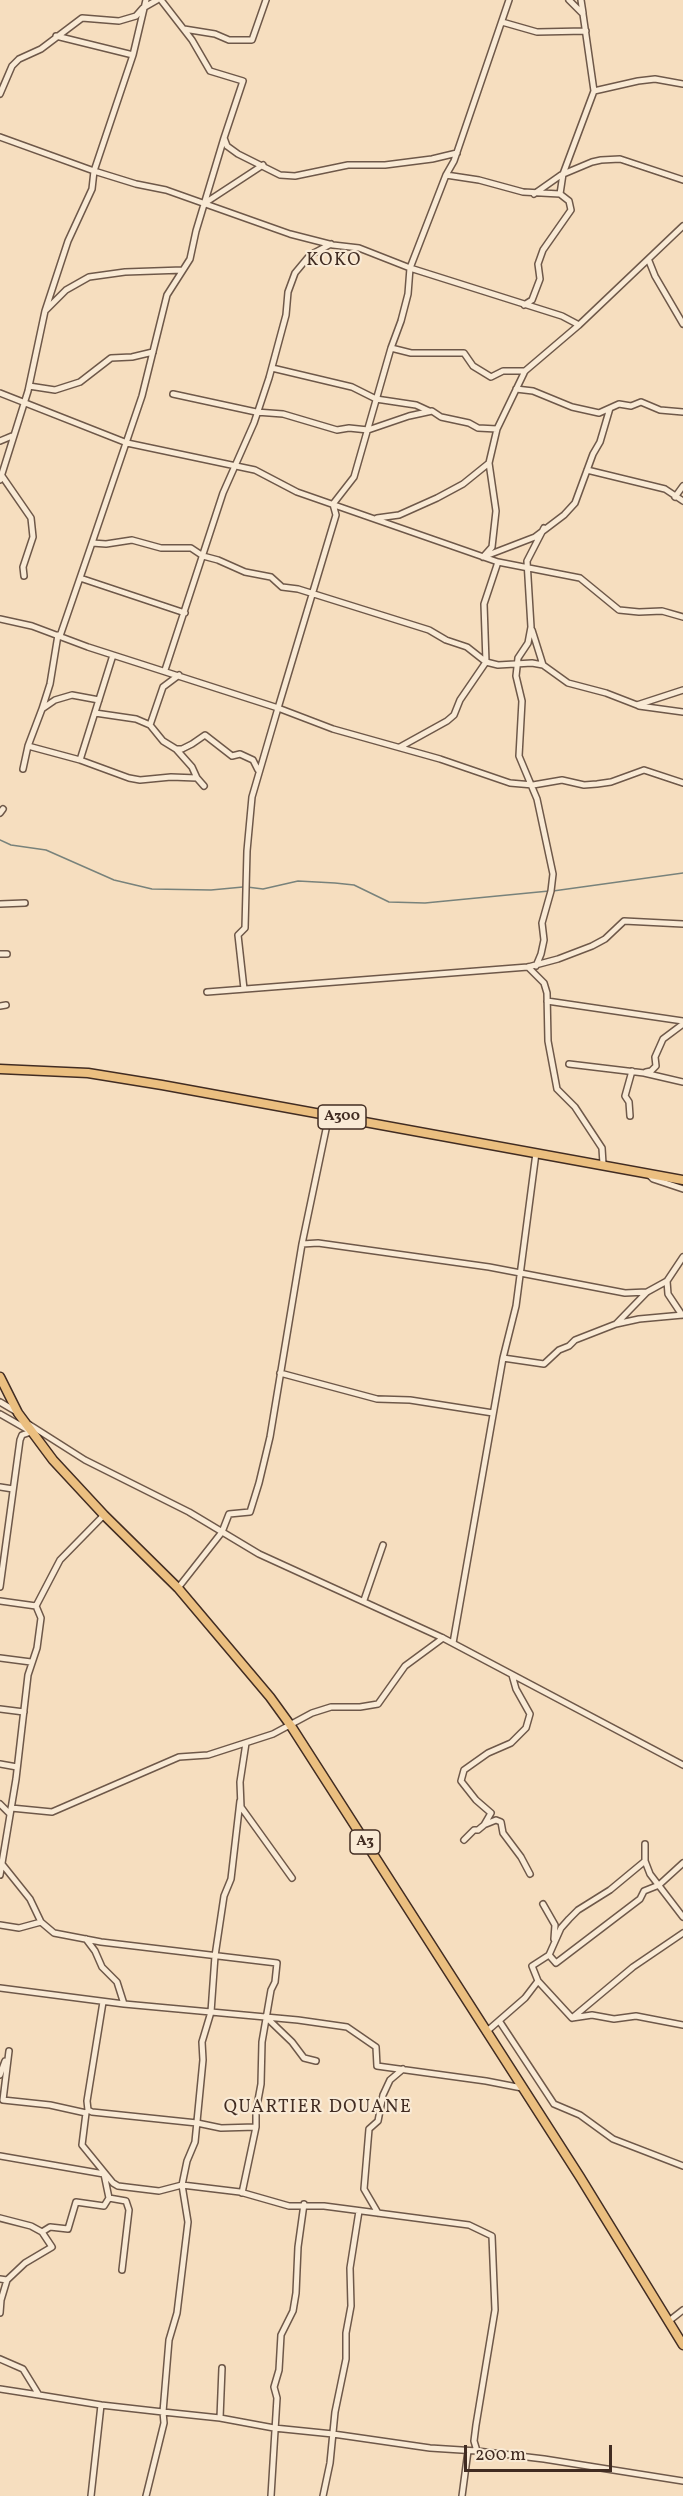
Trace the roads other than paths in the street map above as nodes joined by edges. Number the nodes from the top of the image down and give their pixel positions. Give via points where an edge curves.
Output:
1 (146, 0) edge
2 (159, 0) edge
3 (266, 0) edge
4 (509, 0) edge
5 (569, 0) edge
6 (581, 0) edge
7 (143, 8) junction
8 (583, 14) junction
9 (502, 22) junction
10 (184, 28) junction
11 (586, 31) junction
12 (55, 36) junction
13 (133, 55) junction
14 (683, 84) edge
15 (594, 91) junction
16 (0, 94) edge
17 (0, 137) edge
18 (224, 138) junction
19 (457, 153) junction
20 (262, 165) junction
21 (94, 171) junction
22 (563, 174) junction
23 (446, 175) junction
24 (683, 180) edge
25 (534, 194) junction
26 (560, 194) junction
27 (205, 203) junction
28 (683, 226) edge
29 (331, 244) junction
30 (649, 261) junction
31 (410, 268) junction
32 (183, 270) junction
33 (524, 305) junction
34 (45, 311) junction
35 (683, 324) edge
36 (579, 325) junction
37 (391, 348) junction
38 (153, 352) junction
39 (272, 368) junction
40 (525, 371) junction
41 (29, 386) junction
42 (516, 389) junction
43 (0, 393) edge
44 (173, 394) dead end
45 (376, 399) junction
46 (25, 402) junction
47 (610, 408) junction
48 (430, 411) junction
49 (256, 412) junction
50 (683, 412) edge
51 (497, 429) junction
52 (368, 430) junction
53 (12, 436) junction
54 (0, 441) edge
55 (127, 443) junction
56 (489, 463) junction
57 (234, 465) junction
58 (587, 470) junction
59 (1, 478) edge
60 (683, 486) edge
61 (675, 497) junction
62 (683, 501) edge
63 (333, 504) junction
64 (375, 519) junction
65 (544, 528) junction
66 (92, 543) junction
67 (202, 556) junction
68 (483, 557) junction
69 (498, 562) junction
70 (528, 567) junction
71 (24, 576) dead end
72 (80, 578) junction
73 (312, 595) junction
74 (184, 613) junction
75 (683, 617) edge
76 (0, 619) edge
77 (531, 627) junction
78 (59, 636) junction
79 (113, 655) junction
80 (486, 662) junction
81 (517, 663) junction
82 (543, 665) junction
83 (165, 670) junction
84 (179, 675) junction
85 (683, 690) edge
86 (99, 699) junction
87 (637, 705) junction
88 (278, 708) junction
89 (42, 709) junction
90 (683, 712) edge
91 (95, 713) junction
92 (150, 725) junction
93 (28, 746) junction
94 (400, 747) junction
95 (176, 749) junction
96 (80, 760) junction
97 (23, 769) dead end
98 (258, 770) junction
99 (197, 778) junction
100 (683, 783) edge
101 (533, 785) junction
102 (204, 786) dead end
103 (25, 903) dead end
104 (0, 904) edge
105 (683, 924) edge
106 (0, 954) edge
107 (7, 954) dead end
108 (536, 966) junction
109 (528, 967) junction
110 (244, 989) junction
111 (207, 992) dead end
112 (547, 1001) junction
113 (683, 1022) edge
114 (569, 1064) dead end
115 (0, 1069) edge
116 (632, 1071) junction
117 (644, 1073) junction
118 (683, 1082) edge
119 (329, 1115) junction
120 (630, 1116) dead end
121 (536, 1153) junction
122 (603, 1164) junction
123 (646, 1173) junction
124 (683, 1180) edge
125 (683, 1189) edge
126 (302, 1244) junction
127 (683, 1257) edge
128 (521, 1272) junction
129 (667, 1281) junction
130 (647, 1292) junction
131 (682, 1315) edge
132 (616, 1324) junction
133 (503, 1358) junction
134 (280, 1373) junction
135 (0, 1377) edge
136 (0, 1402) edge
137 (493, 1413) junction
138 (0, 1414) edge
139 (21, 1417) junction
140 (31, 1431) junction
141 (0, 1487) edge
142 (13, 1489) junction
143 (104, 1515) junction
144 (222, 1532) junction
145 (3, 1545) edge
146 (382, 1545) dead end
147 (0, 1587) edge
148 (178, 1588) junction
149 (364, 1600) junction
150 (0, 1601) edge
151 (36, 1606) junction
152 (443, 1638) junction
153 (453, 1643) junction
154 (0, 1658) edge
155 (31, 1662) junction
156 (512, 1675) junction
157 (0, 1709) edge
158 (24, 1712) junction
159 (291, 1726) junction
160 (246, 1743) junction
161 (0, 1764) edge
162 (683, 1765) edge
163 (17, 1767) junction
164 (240, 1801) junction
165 (0, 1804) edge
166 (10, 1811) junction
167 (484, 1825) junction
168 (464, 1840) dead end
169 (645, 1844) dead end
170 (645, 1861) junction
171 (683, 1863) edge
172 (2, 1864) junction
173 (530, 1874) dead end
174 (0, 1875) edge
175 (292, 1878) dead end
176 (659, 1885) junction
177 (543, 1904) dead end
178 (683, 1917) edge
179 (41, 1922) junction
180 (0, 1925) edge
181 (683, 1933) edge
182 (86, 1940) junction
183 (553, 1947) junction
184 (549, 1955) junction
185 (215, 1956) junction
186 (538, 1981) junction
187 (0, 1988) edge
188 (103, 2002) junction
189 (124, 2004) junction
190 (211, 2012) junction
191 (267, 2018) junction
192 (572, 2018) junction
193 (500, 2022) junction
194 (683, 2025) edge
195 (486, 2032) junction
196 (0, 2047) edge
197 (9, 2051) junction
198 (316, 2061) dead end
199 (403, 2068) junction
200 (0, 2075) edge
201 (523, 2089) junction
202 (197, 2123) junction
203 (256, 2127) junction
204 (0, 2157) edge
205 (683, 2166) edge
206 (104, 2174) junction
207 (182, 2185) junction
208 (242, 2193) junction
209 (109, 2198) junction
210 (304, 2204) junction
211 (359, 2211) junction
212 (378, 2213) junction
213 (0, 2218) edge
214 (42, 2232) junction
215 (122, 2270) dead end
216 (3, 2279) edge
217 (683, 2310) edge
218 (0, 2313) edge
219 (669, 2321) junction
220 (683, 2345) edge
221 (0, 2359) edge
222 (222, 2368) dead end
223 (0, 2389) edge
224 (39, 2395) junction
225 (102, 2405) junction
226 (163, 2412) junction
227 (219, 2418) junction
228 (274, 2428) junction
229 (333, 2434) junction
230 (468, 2451) junction
231 (477, 2451) junction
232 (683, 2481) edge
233 (92, 2496) edge
234 (146, 2496) edge
235 (271, 2496) edge
236 (323, 2496) edge
237 (462, 2496) edge

1 - 7 street
2 - 7 street
2 - 10 street
3 - 10 street via 252,40 229,40
4 - 9 street
5 - 8 street
6 - 8 street
7 - 12 street via 136,16 119,21 82,18
7 - 13 street
8 - 11 street
9 - 11 street via 537,32
9 - 19 street
10 - 18 street via 210,71 243,81
11 - 15 street
12 - 13 street
12 - 16 street via 12,66
13 - 21 street
14 - 15 street via 655,79
15 - 22 street
17 - 21 street
18 - 20 street via 227,146 238,154
18 - 27 street
19 - 20 street via 385,165 348,165 295,176 280,175
19 - 23 street
20 - 27 street
21 - 27 street
21 - 34 street via 92,189
22 - 24 street via 592,162 620,159
22 - 25 street
22 - 26 street
23 - 25 street
23 - 31 street
25 - 26 street
26 - 33 street via 572,210 543,250 538,264 540,279 532,300
27 - 29 street via 290,234
27 - 32 street via 190,259
28 - 30 street
29 - 31 street via 358,248
29 - 39 street via 310,255 295,273
30 - 35 street
30 - 36 street
31 - 33 street
31 - 37 street via 408,294
32 - 34 street via 89,277 66,290
32 - 38 street via 167,295
33 - 36 street
34 - 41 street
36 - 40 street
37 - 40 street via 411,353 464,353 473,366 490,377 503,371
37 - 45 street
38 - 41 street via 111,358 80,382 55,390
38 - 55 street
39 - 45 street via 352,387
39 - 49 street
40 - 42 street
41 - 46 street
42 - 47 street via 599,413
42 - 51 street
43 - 46 street
44 - 49 street
45 - 48 street
45 - 52 street
46 - 53 street
46 - 55 street
47 - 50 street via 641,402 660,410
47 - 58 street
48 - 51 street via 478,428
48 - 52 street
49 - 52 street via 283,414 337,430
49 - 57 street
51 - 56 street
52 - 63 street via 354,477
53 - 54 street
53 - 59 street
55 - 57 street
55 - 66 street
56 - 64 street via 437,498 399,515
56 - 68 street via 496,511 492,547
57 - 63 street via 255,470 297,492
57 - 67 street
58 - 61 street via 637,480 665,489
58 - 65 street via 574,503
59 - 71 street via 31,518 33,537
60 - 61 street
61 - 62 street
63 - 64 street
63 - 73 street via 336,515
64 - 68 street
65 - 68 street via 535,537
65 - 70 street via 527,561
66 - 67 street via 132,540 161,548 191,548
66 - 72 street
67 - 73 street via 271,577 282,587
67 - 74 street
68 - 69 street
69 - 70 street
69 - 80 street via 484,604
70 - 75 street via 580,578 619,610 662,611
70 - 77 street
72 - 74 street
72 - 78 street
73 - 80 street via 429,630 467,647
73 - 88 street
74 - 83 street
76 - 78 street
77 - 81 street via 528,643
77 - 82 street
78 - 79 street
78 - 89 street via 51,684
79 - 83 street
79 - 86 street
80 - 81 street
80 - 94 street via 447,721
81 - 82 street
81 - 101 street via 522,701 519,756
82 - 87 street via 568,683
83 - 84 street
84 - 88 street
84 - 92 street via 163,687
85 - 87 street
86 - 89 street via 72,695
86 - 91 street
87 - 90 street
88 - 94 street via 333,729
88 - 98 street
89 - 93 street
91 - 92 street
91 - 96 street
92 - 95 street
93 - 96 street
93 - 97 street
94 - 101 street via 510,783
95 - 98 street via 205,735 232,756 240,754 253,760
95 - 99 street
96 - 99 street via 140,780
98 - 110 street via 249,828 245,928 238,935
99 - 102 street
100 - 101 street via 644,770 597,784 562,780
101 - 108 street via 553,874 542,923 542,954
103 - 104 street
105 - 108 street via 624,921 592,946
106 - 107 street
108 - 109 street
109 - 110 street
109 - 112 street via 544,983
110 - 111 street
112 - 113 street
112 - 122 street via 548,1046 556,1086 602,1148
113 - 117 street via 663,1039 654,1057 656,1066
114 - 116 street
115 - 119 highway, A300 via 88,1073
116 - 117 street
116 - 120 street via 625,1096
117 - 118 street
119 - 121 highway, A300
119 - 126 street
121 - 122 highway, A300
121 - 128 street
122 - 123 highway, A300
123 - 124 highway, A300
123 - 125 street
126 - 128 street via 318,1243
126 - 134 street
127 - 129 street
128 - 130 street via 625,1293
128 - 133 street
129 - 130 street
129 - 131 street via 668,1294
130 - 132 street
131 - 132 street
132 - 133 street via 575,1340 544,1364
133 - 137 street
134 - 137 street via 377,1399
134 - 144 street via 270,1437 250,1512 229,1514
135 - 139 highway, A3
136 - 139 street
137 - 153 street
138 - 140 street
139 - 140 highway, A3
139 - 144 street via 85,1460
140 - 142 street via 20,1440
140 - 143 highway, A3
141 - 142 street
142 - 145 street
143 - 148 highway, A3
143 - 151 street via 60,1560
144 - 148 street
144 - 149 street via 277,1563
145 - 147 street
146 - 149 street
148 - 159 highway, A3
149 - 152 street
150 - 151 street
151 - 155 street via 41,1618
152 - 153 street
152 - 159 street via 405,1666 378,1704 331,1707
153 - 156 street
154 - 155 street
155 - 158 street
156 - 162 street
156 - 167 street via 530,1714 526,1728 511,1743 464,1770 461,1781 491,1813
157 - 158 street
158 - 163 street
159 - 160 street
159 - 195 highway, A3
160 - 164 street
160 - 166 street via 208,1755 179,1757 52,1812
161 - 163 street
163 - 166 street
164 - 175 street
164 - 185 street via 231,1879 224,1896
165 - 166 street
166 - 172 street
167 - 168 street
167 - 173 street via 501,1822 503,1833
169 - 170 street
170 - 176 street
170 - 183 street via 578,1910 561,1928
171 - 176 street
172 - 174 street
172 - 179 street via 30,1899
176 - 178 street
176 - 184 street via 644,1891 639,1899 556,1963
177 - 183 street via 555,1924
179 - 180 street via 19,1928
179 - 182 street via 54,1933
181 - 192 street via 633,1967
182 - 185 street
182 - 189 street via 102,1967 117,1982
183 - 184 street
184 - 186 street via 532,1966
185 - 190 street
185 - 191 street via 277,1963
186 - 192 street
186 - 193 street
187 - 188 street
188 - 189 street
188 - 202 street via 88,2109
189 - 190 street
190 - 191 street
190 - 202 street via 202,2042
191 - 198 street via 304,2058
191 - 199 street via 347,2027 376,2047 377,2066
191 - 203 street
192 - 194 street via 636,2016
193 - 195 street
193 - 205 street via 554,2104 580,2115 613,2139
195 - 201 highway, A3
196 - 197 street
197 - 200 street
197 - 206 street via 3,2100 86,2113 82,2145
199 - 201 street
199 - 212 street via 390,2080 378,2121 369,2129 364,2189
201 - 219 highway, A3
202 - 203 street via 221,2128
202 - 207 street
203 - 208 street
204 - 206 street
206 - 207 street via 118,2186 159,2191
206 - 209 street
207 - 208 street
207 - 226 street via 188,2222 177,2313 168,2351
208 - 210 street via 289,2206
209 - 214 street via 104,2206 76,2202 68,2229 50,2227
209 - 215 street via 126,2201 129,2210
210 - 211 street
210 - 228 street via 297,2293 281,2335 274,2387
211 - 212 street
211 - 229 street via 350,2268 347,2349
212 - 231 street via 469,2224 492,2236 495,2310 478,2406 474,2441
213 - 214 street
214 - 216 street via 52,2247
216 - 218 street
217 - 219 street
219 - 220 highway, A3
221 - 224 street via 23,2369
222 - 227 street
223 - 224 street
224 - 225 street
225 - 226 street
225 - 233 street
226 - 227 street
226 - 234 street
227 - 228 street
228 - 229 street
228 - 235 street
229 - 230 street
229 - 236 street
230 - 231 street
230 - 237 street
231 - 232 street

